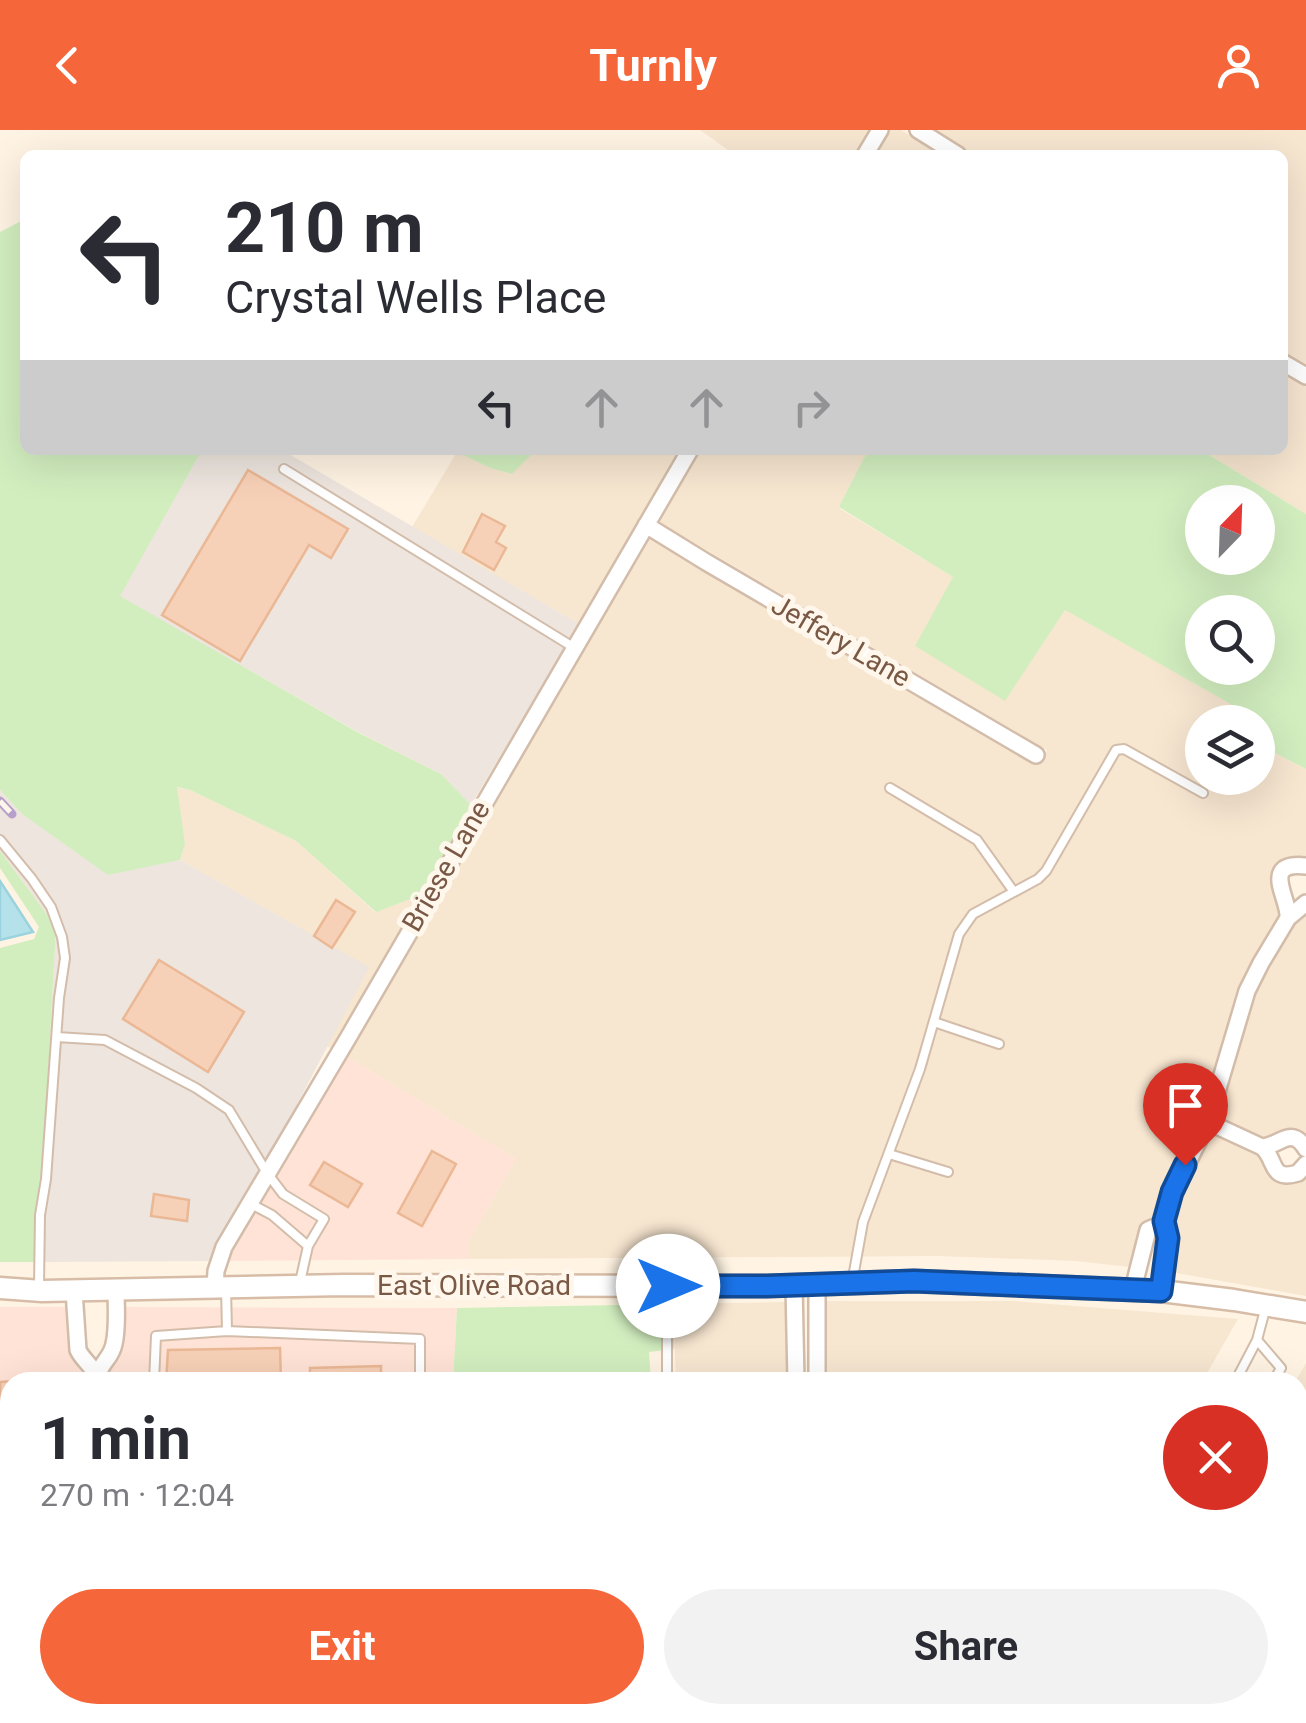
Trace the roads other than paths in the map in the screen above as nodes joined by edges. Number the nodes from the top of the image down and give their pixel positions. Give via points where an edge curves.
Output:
1 (918, 130) edge
2 (950, 150) edge
3 (687, 455) edge
4 (284, 468) dead end
5 (646, 525) junction
6 (574, 648) junction
7 (1036, 754) dead end
8 (1185, 783) edge
9 (890, 788) dead end
10 (0, 840) edge
11 (1306, 866) edge
12 (1014, 892) junction
13 (1306, 903) edge
14 (1288, 918) junction
15 (934, 1022) junction
16 (57, 1037) junction
17 (999, 1044) dead end
18 (1208, 1122) junction
19 (1262, 1146) junction
20 (1306, 1149) edge
21 (889, 1154) junction
22 (1306, 1164) edge
23 (948, 1172) dead end
24 (267, 1173) junction
25 (283, 1194) junction
26 (249, 1203) junction
27 (272, 1215) junction
28 (1164, 1221) junction
29 (308, 1246) junction
30 (852, 1283) junction
31 (817, 1284) junction
32 (794, 1285) junction
33 (300, 1286) junction
34 (668, 1286) junction
35 (220, 1287) junction
36 (0, 1288) edge
37 (1133, 1289) junction
38 (116, 1290) junction
39 (40, 1291) junction
40 (74, 1291) junction
41 (1161, 1291) junction
42 (1266, 1305) junction
43 (1306, 1312) edge
44 (227, 1331) junction
45 (1257, 1340) junction
46 (95, 1372) edge
47 (98, 1372) edge
48 (154, 1372) edge
49 (420, 1372) edge
50 (667, 1372) edge
51 (796, 1372) edge
52 (817, 1372) edge
53 (1239, 1372) edge
54 (1279, 1372) edge

1 - 2 street
3 - 5 street, Briese Lane
4 - 6 lane
5 - 6 street, Briese Lane
5 - 7 street, Jeffery Lane
6 - 24 street, Briese Lane
8 - 12 lane via 1116,750 1046,870
9 - 12 lane via 977,840
10 - 16 lane via 51,907 62,937
11 - 14 street via 1286,868 1278,884
12 - 15 lane via 965,923
13 - 14 street
14 - 18 street via 1248,991
15 - 17 lane
15 - 21 lane
16 - 24 lane via 106,1040 207,1095 229,1110
16 - 39 lane via 40,1215
18 - 19 street
18 - 28 street
19 - 20 street via 1289,1137
19 - 22 street via 1282,1175
21 - 23 lane
21 - 30 lane via 863,1222
24 - 25 lane
24 - 26 street, Briese Lane
25 - 27 lane
25 - 29 lane via 324,1219
26 - 27 lane
26 - 35 street, Briese Lane via 221,1253
27 - 29 lane
28 - 37 street via 1148,1230
28 - 41 street
29 - 33 lane
30 - 31 street, East Olive Road
30 - 37 street, East Olive Road
31 - 32 street, East Olive Road
31 - 52 street
32 - 34 street, East Olive Road
32 - 51 street
33 - 34 street, East Olive Road
33 - 35 street, East Olive Road
34 - 50 lane
35 - 38 street, East Olive Road
35 - 44 lane
36 - 39 street, East Olive Road
37 - 41 street, East Olive Road
38 - 40 street, East Olive Road
38 - 47 street via 114,1344
39 - 40 street, East Olive Road
40 - 46 street via 78,1350
41 - 42 street, East Olive Road
42 - 43 street, East Olive Road
42 - 45 lane
44 - 48 lane via 156,1336
44 - 49 lane via 420,1339
45 - 53 lane
45 - 54 lane

